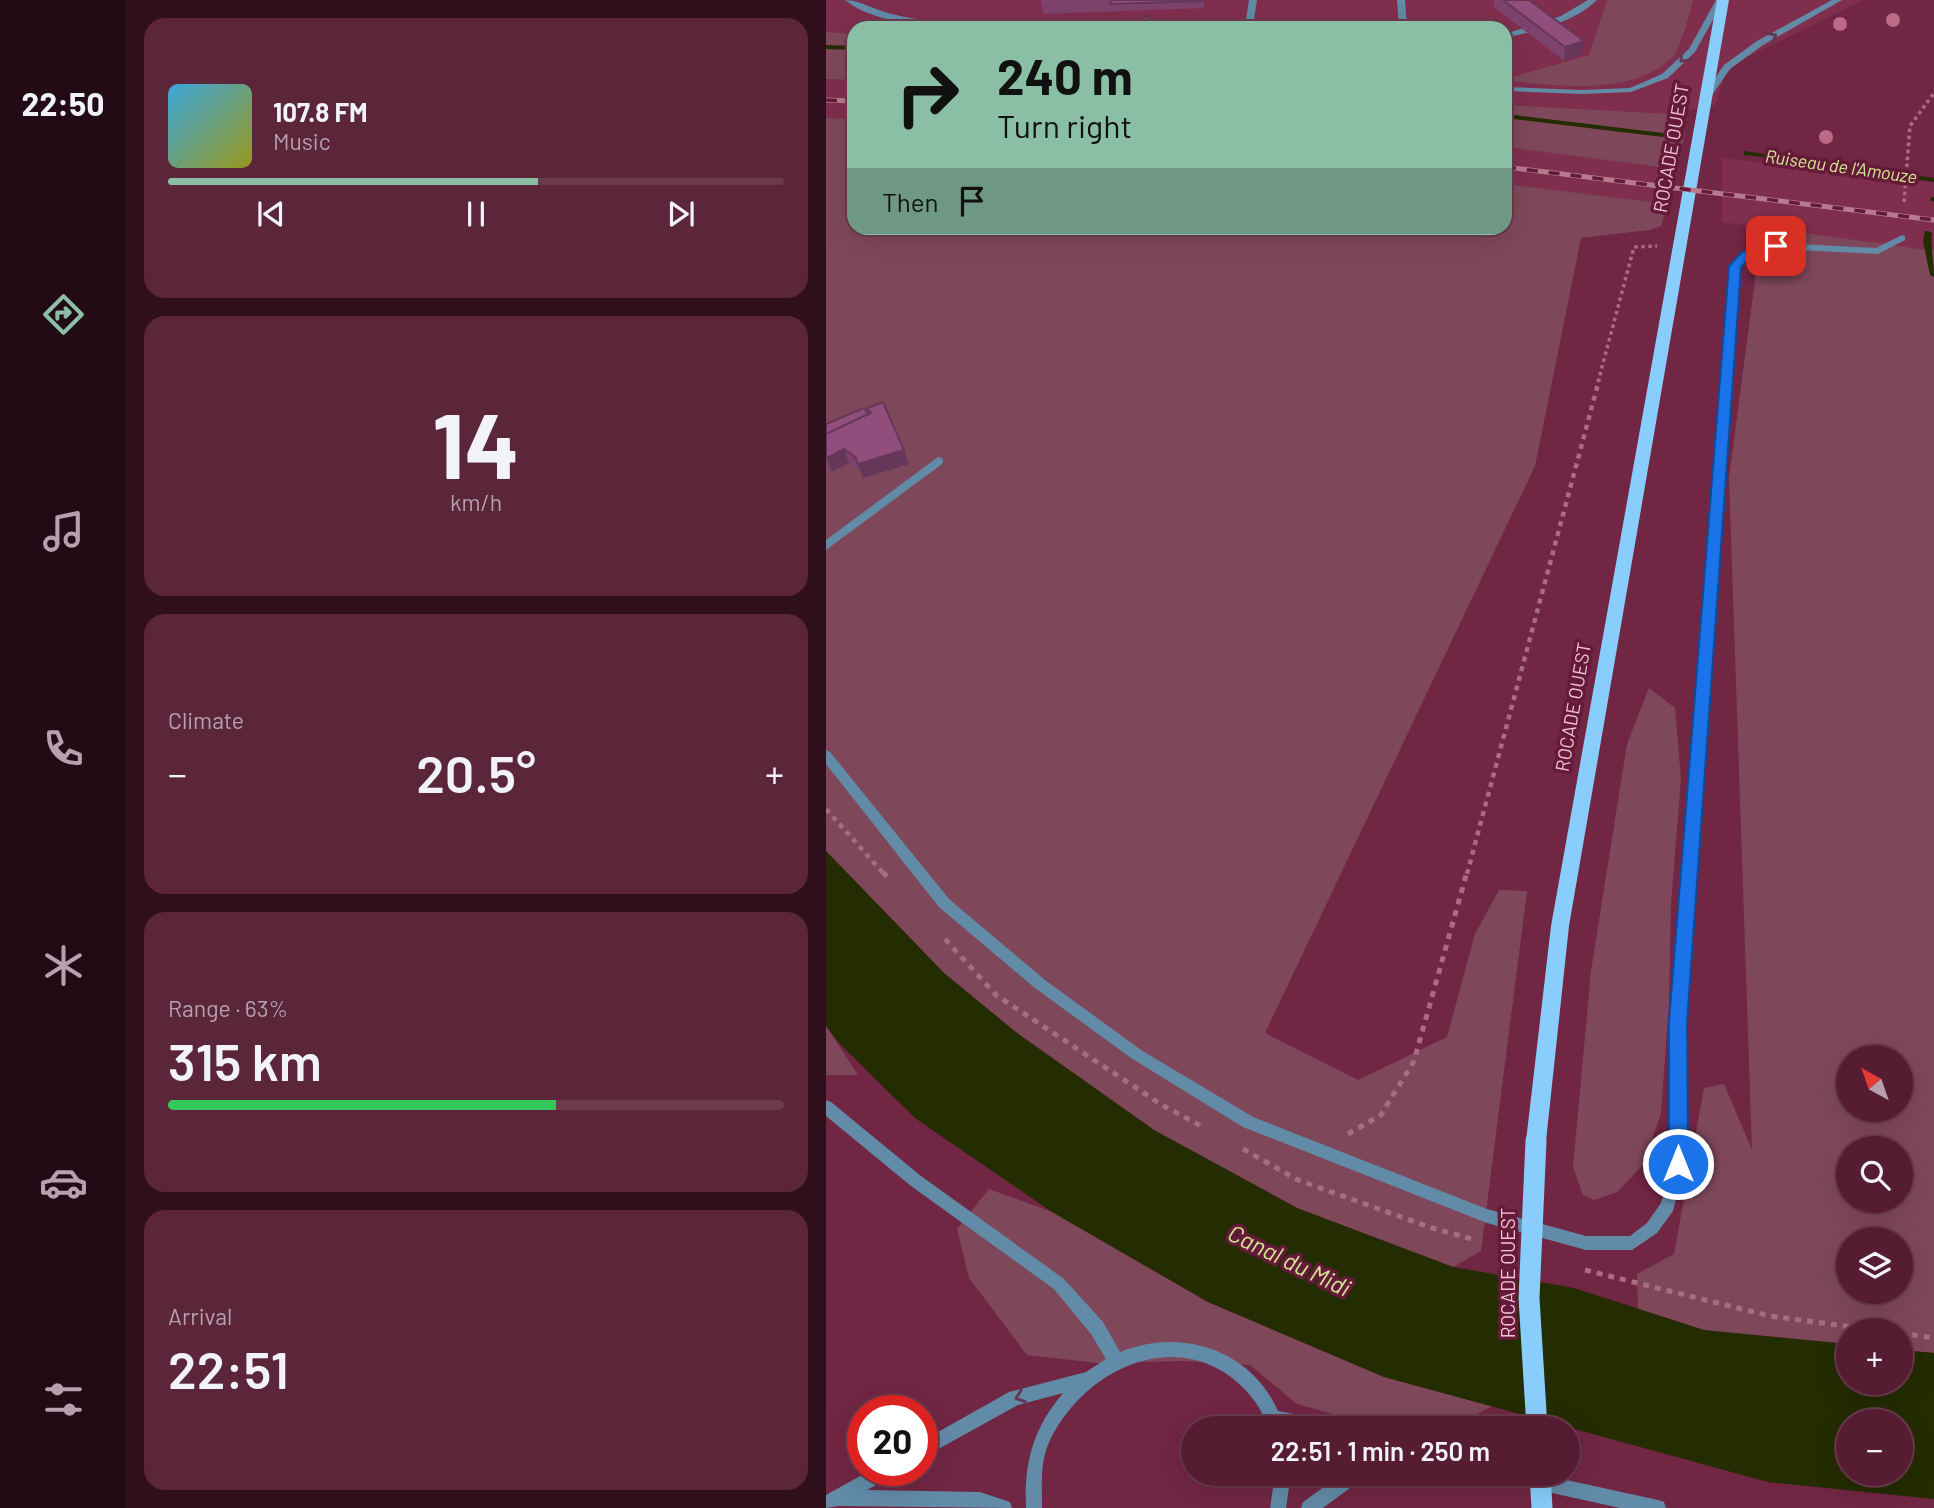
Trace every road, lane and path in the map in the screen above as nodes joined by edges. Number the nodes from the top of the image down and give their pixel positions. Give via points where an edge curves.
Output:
1 (849, 0) edge
2 (1253, 0) edge
3 (1401, 0) edge
4 (1593, 0) edge
5 (1722, 0) edge
6 (1838, 0) edge
7 (913, 21) edge
8 (1250, 21) edge
9 (1402, 21) edge
10 (1512, 34) edge
11 (1512, 89) edge
12 (1934, 93) edge
13 (1705, 99) junction
14 (1904, 202) dead end
15 (1902, 237) dead end
16 (1679, 245) junction
17 (938, 461) dead end
18 (826, 546) edge
19 (826, 755) edge
20 (826, 1107) edge
21 (1319, 1150) junction
22 (1298, 1180) dead end
23 (1913, 1336) edge
24 (1934, 1338) edge
25 (1116, 1360) junction
26 (1085, 1379) junction
27 (1271, 1416) edge
28 (1536, 1416) edge
29 (938, 1441) edge
30 (859, 1486) edge
31 (1281, 1486) edge
32 (1339, 1486) edge
33 (1541, 1486) edge
34 (1558, 1486) edge
35 (832, 1501) edge
36 (1004, 1508) edge
37 (1034, 1508) edge
38 (1278, 1508) edge
39 (1309, 1508) edge
40 (1542, 1508) edge
41 (1658, 1508) edge

1 - 7 street
2 - 8 street
3 - 9 street
4 - 10 street via 1585,8
5 -> 11 street via 1692,51 1665,76 1631,90
5 - 13 main road, ROCADE OUEST
13 -> 6 street via 1727,67
12 - 14 path via 1910,126
13 - 16 main road, ROCADE OUEST
15 - 21 street via 1878,251 1776,246 1747,254 1735,266 1678,1022 1678,1164 1668,1206 1653,1228 1632,1244 1586,1243 1487,1216
16 - 21 path via 1634,247 1414,1061 1381,1115
16 - 28 main road, ROCADE OUEST, bridge via 1560,926 1536,1141 1529,1298
17 - 18 street
19 - 21 street via 944,903 1040,984 1136,1054 1248,1122
20 - 25 street via 916,1181 1059,1284 1097,1328
21 - 22 path
23 - 24 path
25 - 26 street
25 - 27 street via 1153,1349 1189,1349 1224,1362 1253,1385
26 -> 29 street via 1015,1398
26 - 37 street via 1060,1407 1041,1441 1032,1479
30 - 35 street
31 - 38 street
32 - 39 street
33 - 40 main road, bridge
34 - 41 street
35 - 36 street via 980,1500

